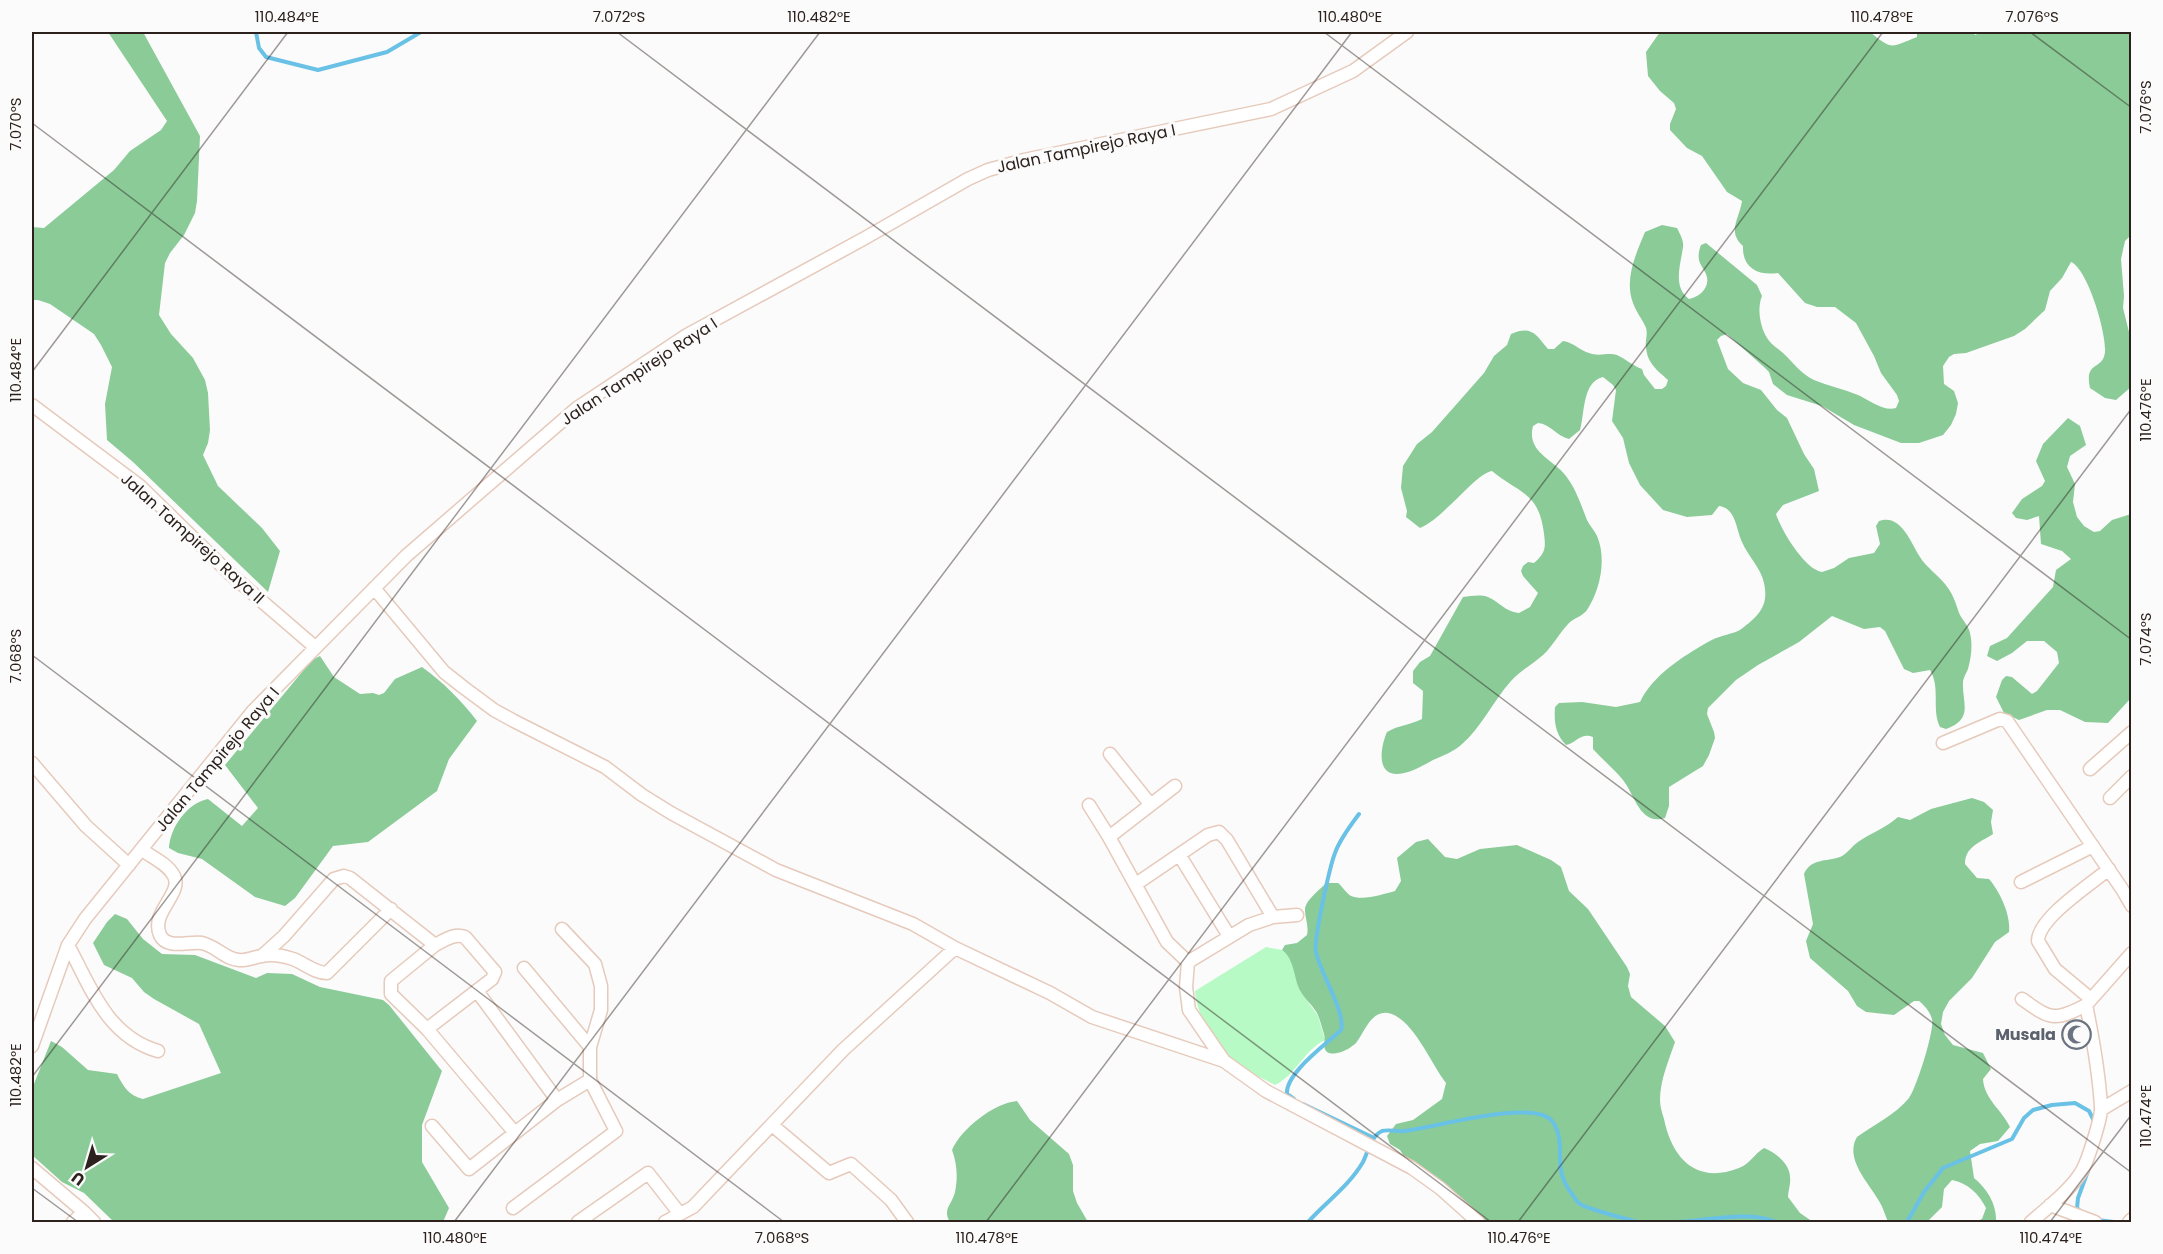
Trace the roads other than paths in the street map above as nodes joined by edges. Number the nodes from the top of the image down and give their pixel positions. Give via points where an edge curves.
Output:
1 (1407, 32) edge
2 (34, 412) edge
3 (374, 588) junction
4 (315, 647) junction
5 (2132, 732) edge
6 (1943, 743) dead end
7 (1110, 754) dead end
8 (32, 763) edge
9 (2090, 769) dead end
10 (2132, 776) edge
11 (1175, 786) dead end
12 (2109, 798) dead end
13 (1150, 804) junction
14 (1089, 805) dead end
15 (1109, 837) junction
16 (2093, 846) junction
17 (142, 850) junction
18 (1180, 856) junction
19 (129, 865) junction
20 (2109, 869) junction
21 (2021, 882) dead end
22 (1136, 884) junction
23 (2132, 906) edge
24 (391, 909) junction
25 (1297, 915) dead end
26 (1273, 917) junction
27 (562, 929) dead end
28 (1230, 936) junction
29 (69, 945) junction
30 (435, 945) junction
31 (954, 948) junction
32 (2132, 953) edge
33 (263, 955) junction
34 (1188, 962) junction
35 (524, 968) dead end
36 (477, 991) junction
37 (2022, 999) dead end
38 (2089, 1002) junction
39 (37, 1010) edge
40 (427, 1029) junction
41 (32, 1046) edge
42 (590, 1047) junction
43 (158, 1051) dead end
44 (1224, 1061) junction
45 (590, 1080) junction
46 (2132, 1091) edge
47 (557, 1100) junction
48 (2102, 1109) junction
49 (772, 1125) junction
50 (432, 1126) dead end
51 (515, 1133) junction
52 (32, 1168) edge
53 (2050, 1205) junction
54 (513, 1208) dead end
55 (84, 1212) junction
56 (680, 1214) junction
57 (2132, 1219) edge
58 (72, 1222) edge
59 (94, 1222) edge
60 (578, 1222) edge
61 (665, 1222) edge
62 (907, 1222) edge
63 (1479, 1222) edge
64 (2031, 1222) edge
65 (2095, 1222) edge
66 (2129, 1222) edge

1 - 3 street, Jalan Tampirejo Raya I via 1353,71 1271,109 1024,160 968,179 687,335 577,408
2 - 4 street, Jalan Tampirejo Raya II via 140,486 229,573
3 - 4 street, Jalan Tampirejo Raya I
3 - 31 street via 444,672 494,710 605,767 671,813 767,865 913,924
4 - 17 street, Jalan Tampirejo Raya I via 253,711
5 - 9 street
6 - 16 street via 2000,718 2007,721
7 - 13 street
8 - 19 street via 86,826
10 - 12 street
11 - 13 street
13 - 15 street
14 - 15 street
15 - 22 street
16 - 20 street
16 - 21 street
17 - 19 street, Jalan Tampirejo Raya I
17 - 33 street via 175,877 176,887 159,917 161,938 170,944 200,942 230,959
18 - 22 street
18 - 26 street via 1208,835 1222,833
18 - 28 street
19 - 29 street, Jalan Tampirejo Raya I
20 - 23 street
20 - 38 street via 2052,915 2038,936 2055,969
22 - 34 street via 1167,942
24 - 30 street
24 - 33 street via 327,973 293,959
24 - 33 street via 350,878 338,877
25 - 26 street
26 - 28 street
27 - 42 street via 595,964 601,986 601,1010
28 - 34 street
29 - 39 street, Jalan Tampirejo Raya I
29 - 43 street via 90,991 118,1029 143,1047
30 - 36 street via 454,936 465,937 495,972 492,980
30 - 40 street via 390,985 391,994
31 - 44 street via 1092,1017
31 - 49 street via 843,1050
32 - 38 street
34 - 44 street via 1189,1010
35 - 42 street
36 - 40 street
36 - 47 street
37 - 38 street via 2051,1017 2068,1015
38 - 48 street
39 - 41 street, Jalan Tampirejo Raya I
40 - 51 street
42 - 45 street
44 - 63 street via 1266,1091 1412,1168
45 - 47 street
45 - 54 street via 615,1131
46 - 48 street
47 - 51 street
48 - 53 street via 2082,1170
49 - 56 street via 693,1207
49 - 62 street via 829,1173 851,1164 891,1200
50 - 51 street via 469,1169
52 - 55 street
53 - 64 street
53 - 65 street
55 - 58 street
55 - 59 street
56 - 60 street via 648,1173
56 - 61 street
57 - 66 street

